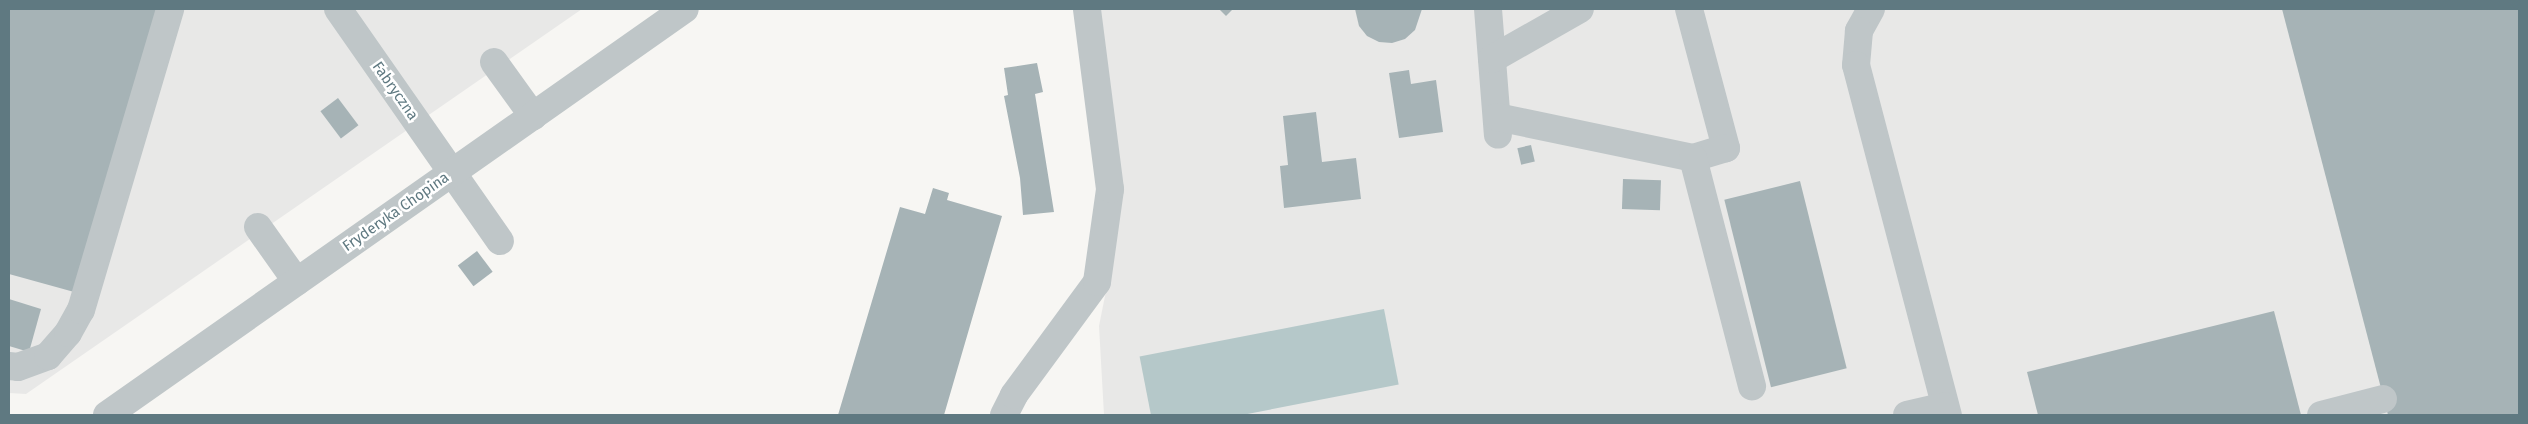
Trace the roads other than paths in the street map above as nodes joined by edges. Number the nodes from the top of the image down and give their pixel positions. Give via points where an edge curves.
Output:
1 (170, 9) edge
2 (338, 9) edge
3 (685, 9) edge
4 (1087, 9) edge
5 (1488, 9) edge
6 (1580, 9) edge
7 (1688, 9) edge
8 (1871, 9) edge
9 (1492, 59) junction
10 (494, 62) dead end
11 (533, 116) junction
12 (1693, 158) junction
13 (452, 173) junction
14 (258, 227) dead end
15 (500, 241) dead end
16 (296, 282) junction
17 (9, 366) edge
18 (1752, 386) dead end
19 (2384, 399) dead end
20 (1947, 410) edge
21 (107, 415) edge
22 (1004, 415) edge
23 (1907, 415) edge
24 (2321, 415) edge

1 - 17 street via 80,310 68,333 48,356 18,367
2 - 13 street, Fabryczna
3 - 11 street, Fryderyka Chopina
4 - 22 street via 1110,188 1097,282 1014,394
5 - 9 street
6 - 9 street
7 - 12 street via 1726,148
8 - 20 street via 1859,31 1856,65
9 - 12 street via 1498,126
10 - 11 street
11 - 13 street, Fryderyka Chopina
12 - 18 street
13 - 15 street, Fabryczna
13 - 16 street, Fryderyka Chopina
14 - 16 street
16 - 21 street, Fryderyka Chopina
19 - 24 street
20 - 23 street

